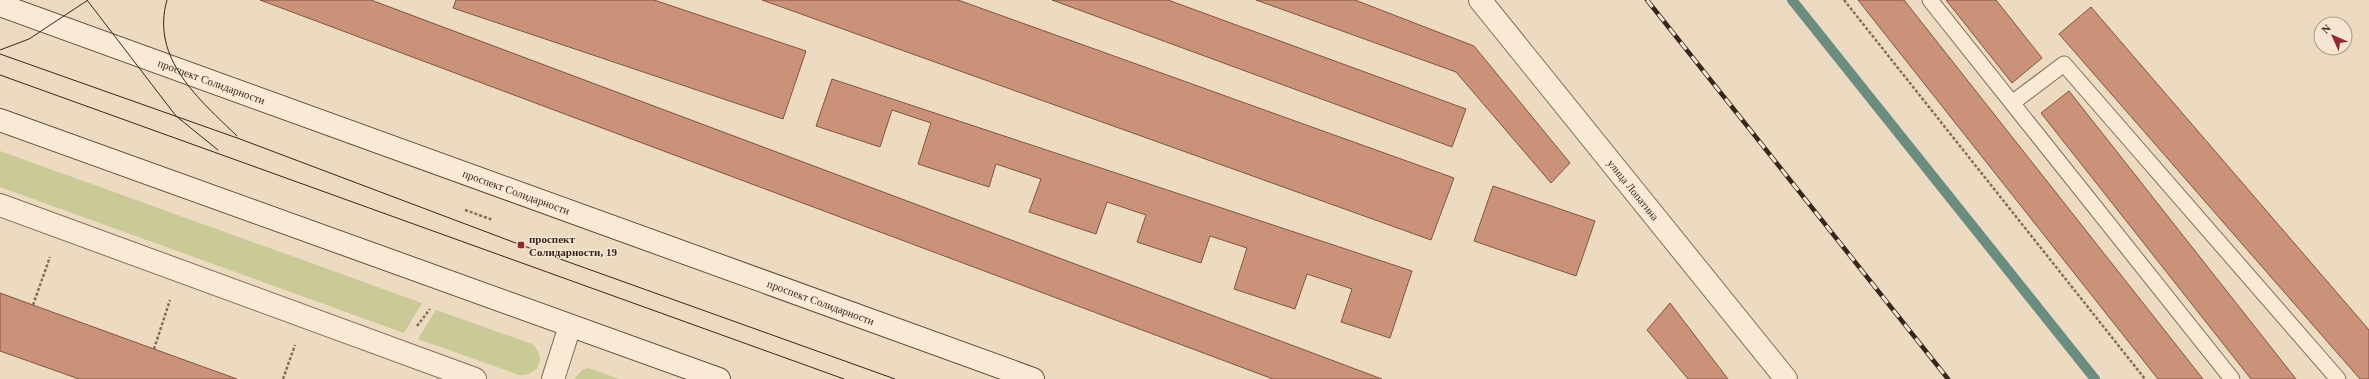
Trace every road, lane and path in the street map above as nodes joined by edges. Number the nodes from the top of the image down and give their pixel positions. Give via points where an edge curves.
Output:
1 (1480, 0) edge
2 (1844, 0) edge
3 (1930, 0) edge
4 (0, 5) edge
5 (2012, 103) junction
6 (0, 120) edge
7 (0, 205) edge
8 (465, 210) dead end
9 (493, 220) dead end
10 (50, 257) dead end
11 (170, 300) dead end
12 (33, 305) dead end
13 (430, 309) dead end
14 (570, 326) junction
15 (414, 330) dead end
16 (295, 345) dead end
17 (154, 349) dead end
18 (283, 379) edge
19 (474, 379) edge
20 (553, 379) edge
21 (719, 379) edge
22 (1033, 379) edge
23 (1786, 379) edge
24 (2145, 379) edge
25 (2232, 379) edge
26 (2338, 379) edge

1 - 23 main road, улица Лопатина
2 - 24 path
3 - 5 lane
4 - 22 main road, проспект Солидарности
5 - 25 lane
5 - 26 lane via 2064,64
6 - 14 main road
7 - 19 main road
8 - 9 path
10 - 12 path
11 - 17 path
13 - 15 path
14 - 20 main road
14 - 21 main road
16 - 18 path

